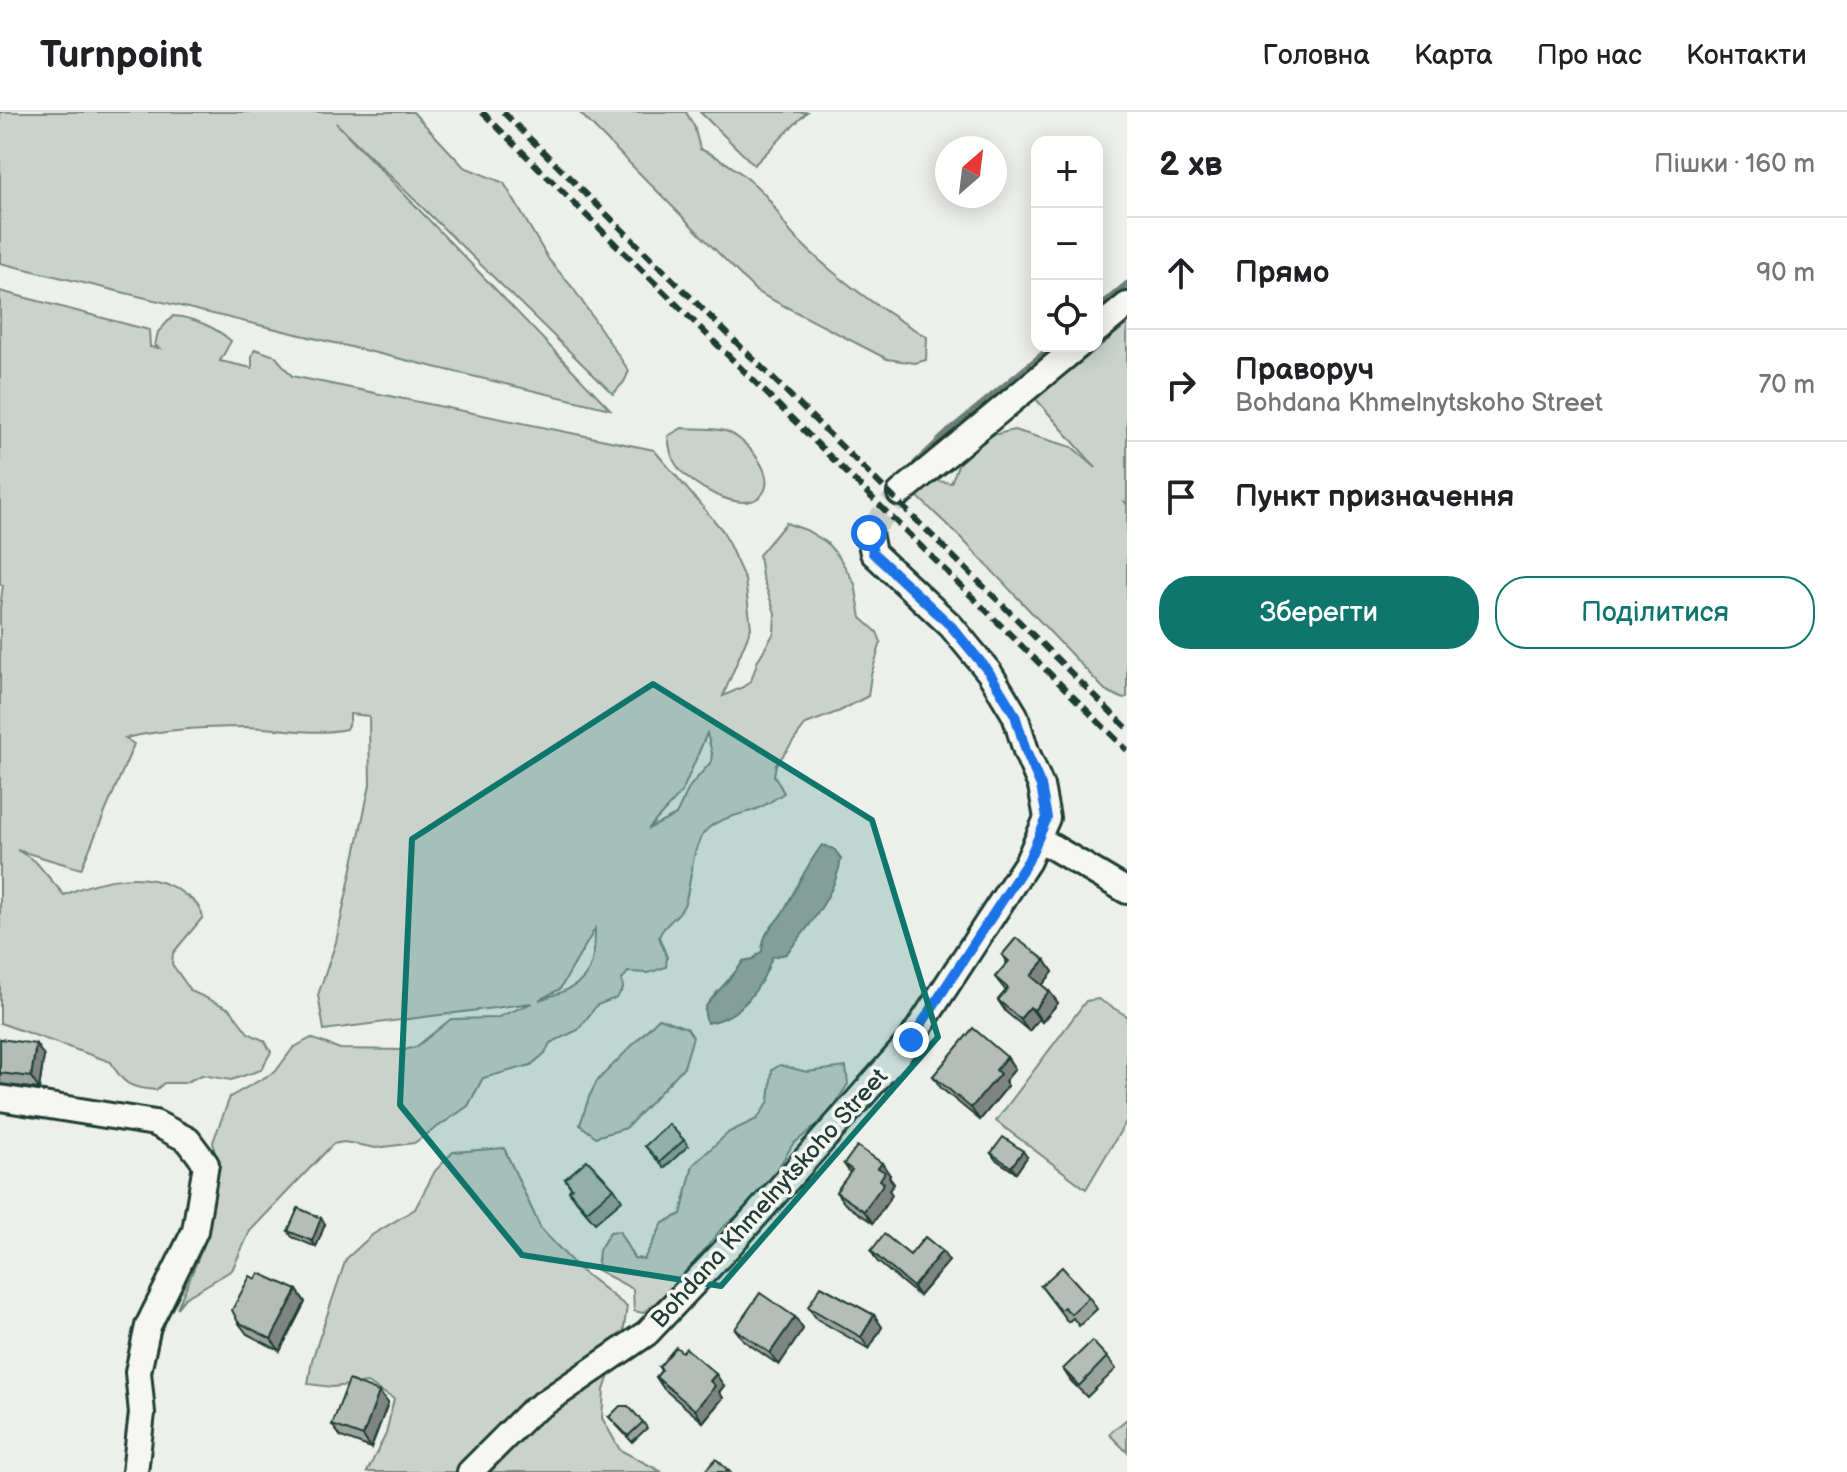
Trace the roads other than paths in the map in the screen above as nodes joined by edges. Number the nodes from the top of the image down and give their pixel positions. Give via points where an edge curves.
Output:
1 (1127, 305) edge
2 (1103, 325) edge
3 (1071, 352) edge
4 (900, 493) tunnel mouth
5 (869, 533) dead end
6 (1039, 839) junction
7 (1127, 891) edge
8 (0, 1098) edge
9 (135, 1472) edge
10 (470, 1472) edge

1 - 2 street
3 - 4 street
5 - 6 street via 873,553 951,626 1015,715 1041,786 1047,818
6 - 7 street
6 - 10 street, Bohdana Khmelnytskoho Street via 911,1040 809,1158 647,1333 528,1414
8 - 9 street via 155,1123 188,1140 206,1164 195,1231 148,1326 138,1372 142,1413

